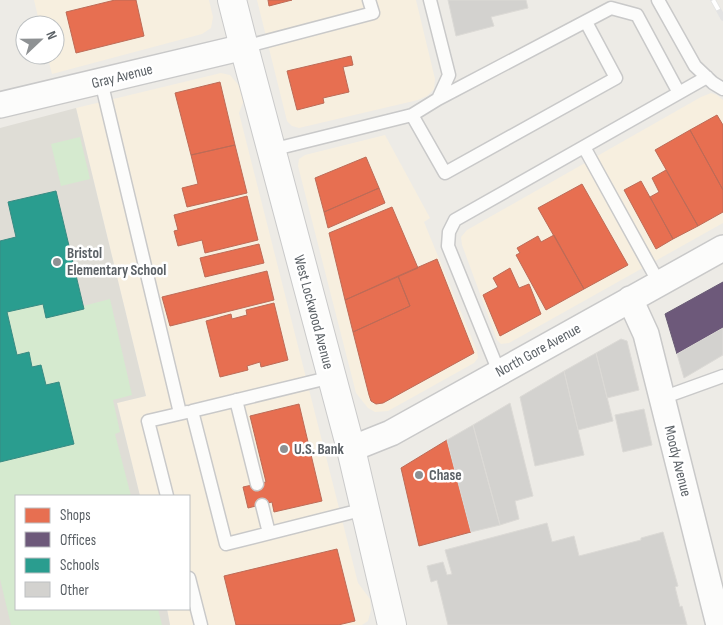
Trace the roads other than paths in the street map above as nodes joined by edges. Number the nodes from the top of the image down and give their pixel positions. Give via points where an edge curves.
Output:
1 (232, 0) edge
2 (369, 0) edge
3 (430, 0) edge
4 (658, 0) edge
5 (586, 22) junction
6 (244, 47) junction
7 (707, 78) junction
8 (101, 81) junction
9 (723, 89) edge
10 (679, 93) junction
11 (438, 99) junction
12 (0, 106) edge
13 (412, 115) junction
14 (584, 147) junction
15 (271, 150) junction
16 (723, 248) edge
17 (659, 283) junction
18 (630, 299) junction
19 (499, 372) junction
20 (723, 376) edge
21 (332, 377) junction
22 (662, 398) junction
23 (236, 400) junction
24 (186, 412) junction
25 (351, 449) junction
26 (257, 484) dead end
27 (167, 495) edge
28 (262, 504) dead end
29 (365, 509) junction
30 (269, 533) junction
31 (190, 582) edge
32 (717, 592) edge
33 (201, 625) edge
34 (392, 625) edge
35 (719, 625) edge

1 - 6 main road, West Lockwood Avenue
2 - 6 lane via 373,13
3 - 11 lane via 449,75
4 - 7 lane via 695,66
5 - 10 lane via 611,8 637,15
5 - 11 lane
5 - 13 lane via 616,78 445,173
6 - 8 street, Gray Avenue
6 - 15 main road, West Lockwood Avenue
7 - 9 lane
7 - 10 lane
8 - 12 street, Gray Avenue
8 - 24 lane
10 - 14 lane
11 - 13 lane
13 - 15 lane
14 - 17 lane
14 - 19 lane via 455,220 449,232 448,246
15 - 21 main road, West Lockwood Avenue
16 - 17 street, North Gore Avenue
17 - 18 street, North Gore Avenue
18 - 19 street, North Gore Avenue
18 - 22 street, Moody Avenue via 646,334
19 - 25 street, North Gore Avenue via 391,433
20 - 22 lane
21 - 23 lane
21 - 25 main road, West Lockwood Avenue
22 - 32 street, Moody Avenue
23 - 24 lane
23 - 26 lane
24 - 27 lane via 148,421
24 - 30 lane via 226,544
25 - 29 main road, West Lockwood Avenue
28 - 30 lane
29 - 30 lane
29 - 34 main road, West Lockwood Avenue
31 - 33 lane
32 - 35 street, Moody Avenue

